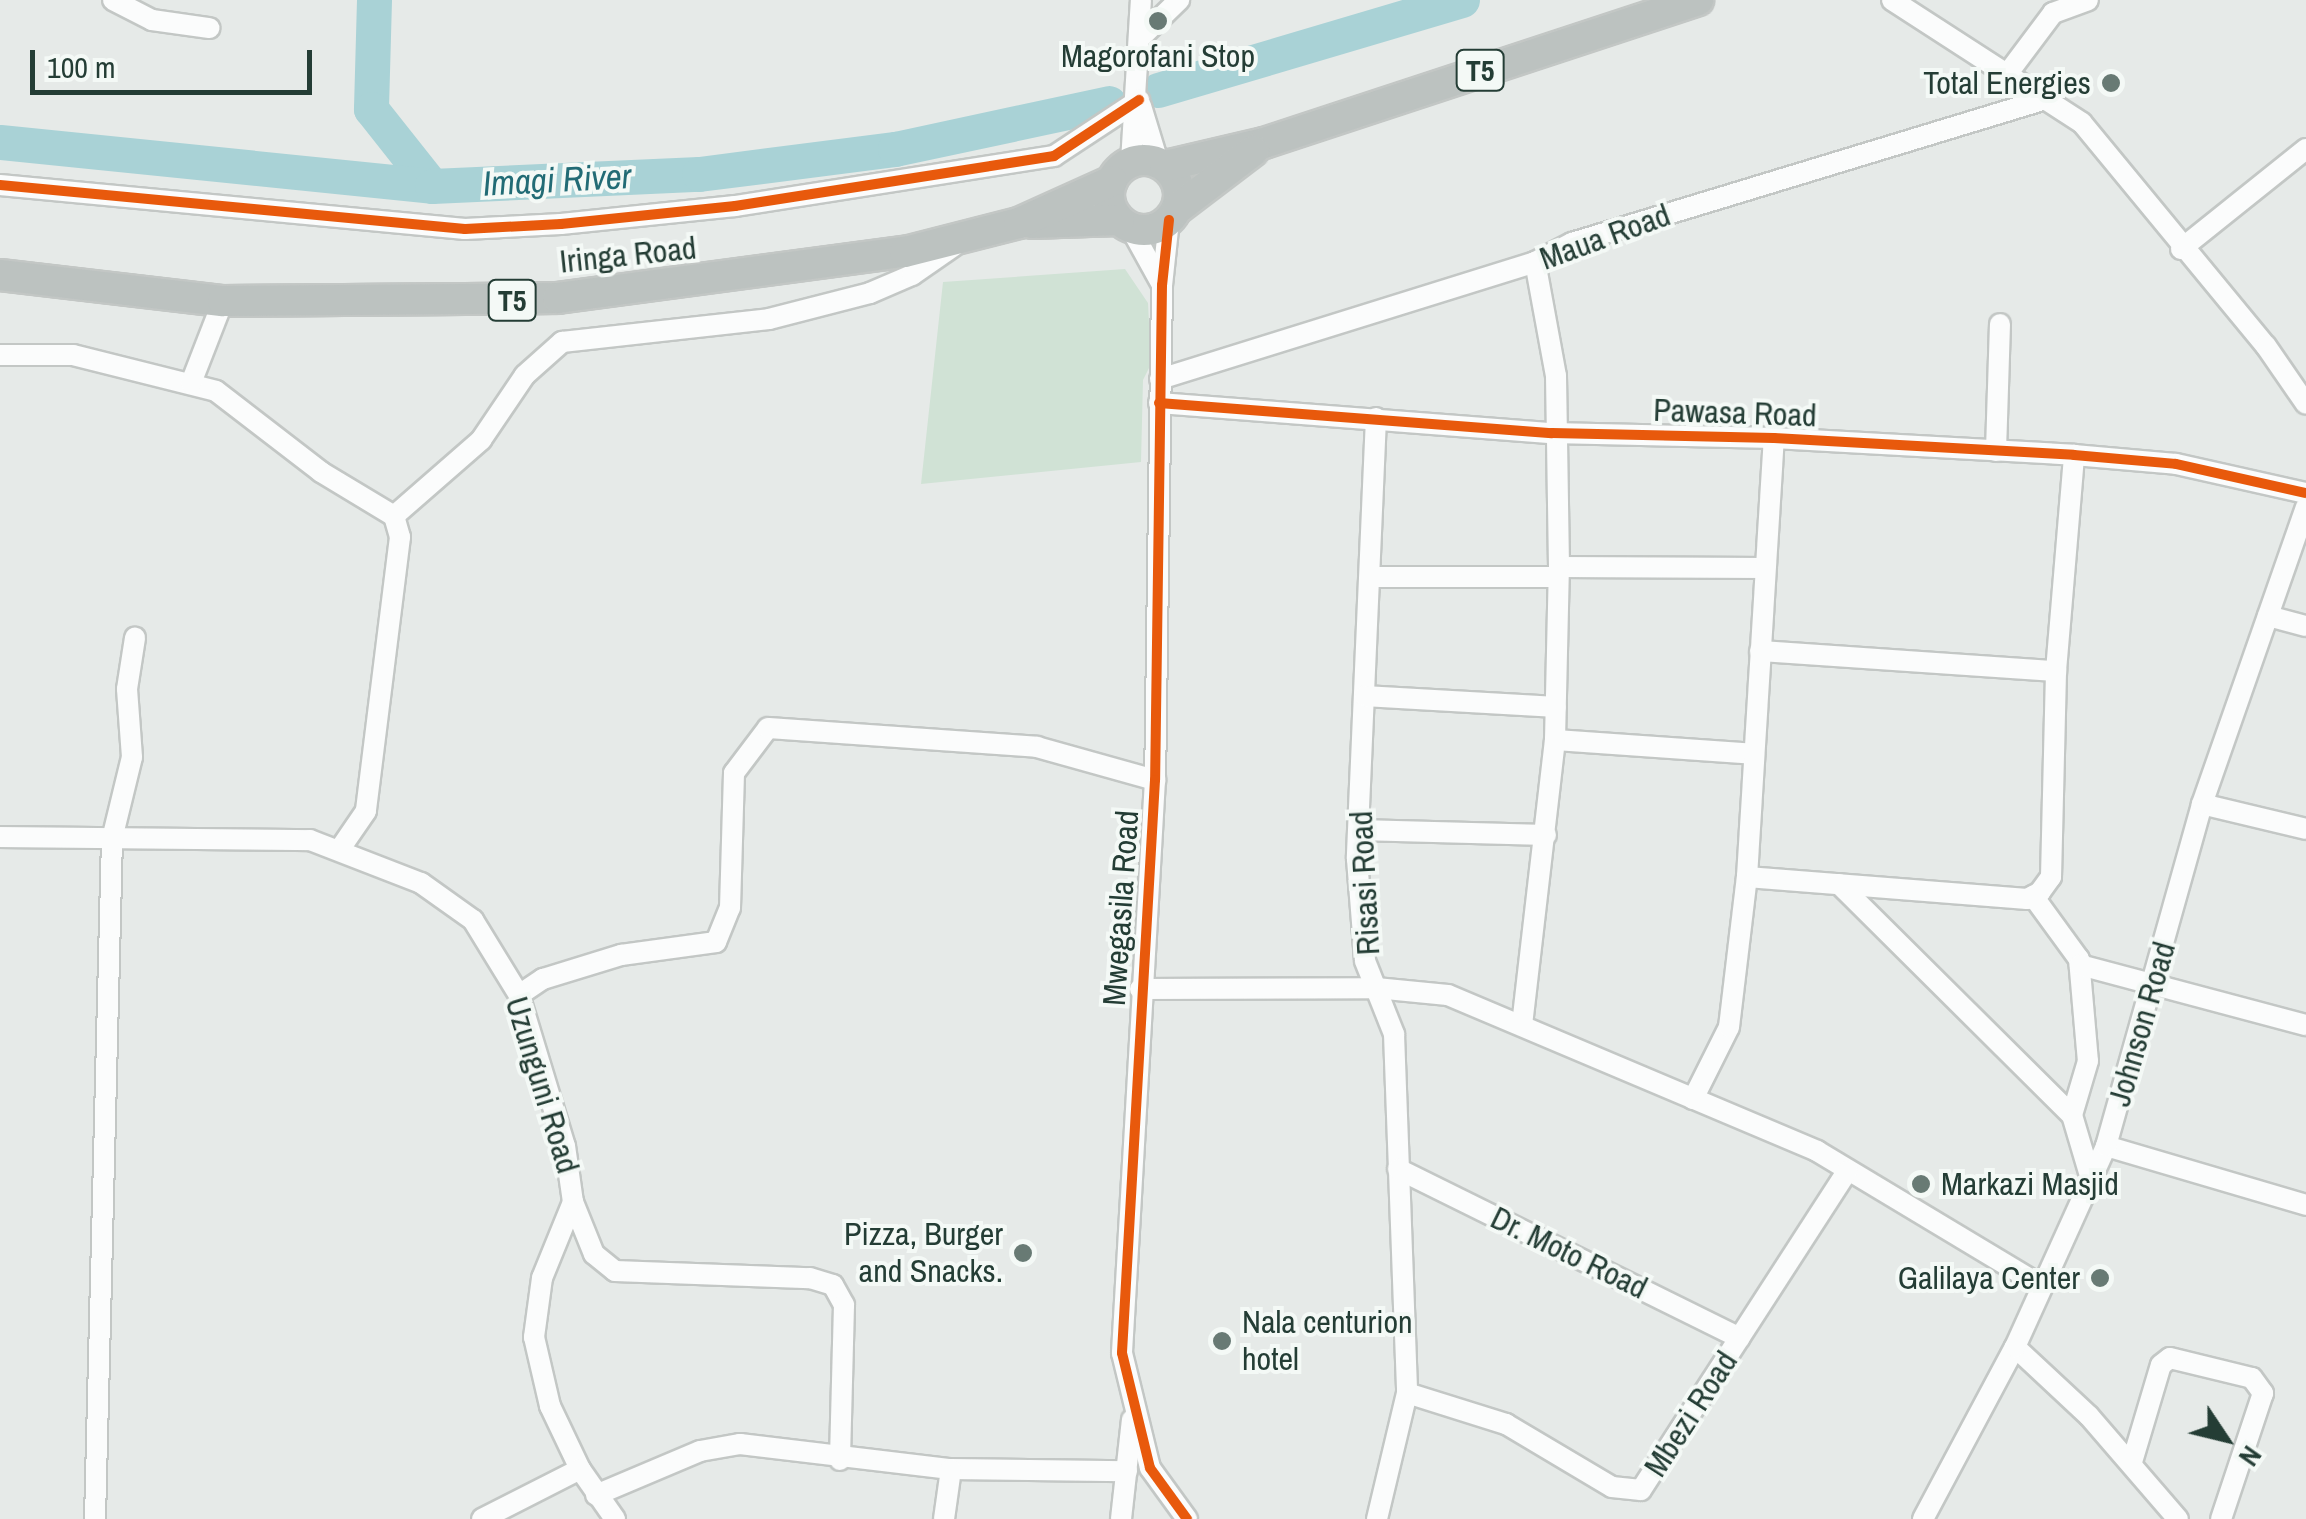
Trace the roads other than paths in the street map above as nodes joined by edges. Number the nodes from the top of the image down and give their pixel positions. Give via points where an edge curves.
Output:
1 (113, 0) edge
2 (1141, 0) edge
3 (1179, 0) edge
4 (1698, 0) edge
5 (1892, 0) edge
6 (2088, 0) edge
7 (209, 28) dead end
8 (1142, 36) junction
9 (2008, 73) junction
10 (2050, 98) junction
11 (1139, 100) junction
12 (1264, 144) junction
13 (2306, 149) edge
14 (1141, 168) junction
15 (0, 186) edge
16 (1173, 214) junction
17 (1019, 223) junction
18 (1124, 224) junction
19 (968, 236) junction
20 (2181, 249) junction
21 (1535, 262) junction
22 (0, 275) edge
23 (1162, 285) junction
24 (223, 301) junction
25 (2000, 324) dead end
26 (0, 355) edge
27 (1160, 379) junction
28 (190, 383) junction
29 (1160, 402) junction
30 (2306, 404) edge
31 (1376, 418) junction
32 (1552, 433) junction
33 (1774, 438) junction
34 (1996, 451) junction
35 (2074, 455) junction
36 (2306, 493) edge
37 (2306, 507) edge
38 (394, 516) junction
39 (1765, 568) junction
40 (1558, 572) junction
41 (1370, 576) junction
42 (2268, 616) junction
43 (2306, 626) edge
44 (135, 638) dead end
45 (1760, 651) junction
46 (2056, 671) junction
47 (1365, 696) junction
48 (1556, 706) junction
49 (1555, 740) junction
50 (1754, 754) junction
51 (1156, 780) junction
52 (2202, 804) junction
53 (2306, 829) edge
54 (1359, 830) junction
55 (1546, 835) junction
56 (0, 837) edge
57 (112, 839) junction
58 (340, 848) junction
59 (1747, 877) junction
60 (1839, 884) junction
61 (2033, 896) junction
62 (2080, 966) junction
63 (1376, 988) junction
64 (1140, 989) junction
65 (2154, 990) junction
66 (519, 995) junction
67 (1522, 1025) junction
68 (2306, 1025) edge
69 (1694, 1100) junction
70 (2072, 1115) junction
71 (2106, 1146) junction
72 (1398, 1169) junction
73 (1847, 1171) junction
74 (2091, 1179) junction
75 (573, 1202) junction
76 (2306, 1205) edge
77 (2042, 1286) junction
78 (1740, 1338) junction
79 (2016, 1347) junction
80 (1407, 1393) junction
81 (1133, 1413) junction
82 (840, 1460) junction
83 (2132, 1462) junction
84 (580, 1468) junction
85 (951, 1469) junction
86 (1127, 1471) junction
87 (596, 1495) junction
88 (95, 1519) edge
89 (482, 1519) edge
90 (615, 1519) edge
91 (944, 1519) edge
92 (1121, 1519) edge
93 (1187, 1519) edge
94 (1377, 1519) edge
95 (1923, 1519) edge
96 (2178, 1519) edge
97 (2221, 1519) edge

1 - 7 street via 152,20
2 - 8 street
3 - 8 street
4 - 12 highway, T5
5 - 9 street
6 - 9 street via 2053,13
8 - 11 street
9 - 10 street
10 - 20 street via 2082,123
10 - 21 street, Maua Road via 1572,243
11 - 14 street
11 - 15 street via 1054,156 734,206 561,224 465,230
12 - 14 highway, T5
12 - 16 highway, T5
13 - 20 street
14 - 16 highway via 1178,185
14 - 17 highway, T5
14 - 18 highway via 1108,194
16 - 18 highway, T5 via 1144,230
16 - 23 street, Mwegasila Road
17 - 18 highway, T5
17 - 19 highway, Iringa Road / T5
18 - 23 street
19 - 24 highway, Iringa Road / T5 via 738,278 558,298
19 - 38 street via 912,275 810,309 562,342 525,376 480,440
20 - 30 street via 2266,346
21 - 27 street, Maua Road
21 - 32 street via 1556,376
22 - 24 highway, Iringa Road / T5
23 - 27 street, Mwegasila Road
24 - 28 street
25 - 34 street
26 - 28 street via 72,355
27 - 29 street, Mwegasila Road
28 - 38 street via 216,391 320,472
29 - 31 street, Pawasa Road
29 - 51 street, Mwegasila Road
31 - 32 street, Pawasa Road
31 - 41 street, Risasi Road
32 - 33 street, Pawasa Road
32 - 40 street
33 - 34 street, Pawasa Road
33 - 39 street
34 - 35 street, Pawasa Road
35 - 36 street, Pawasa Road via 2176,464
35 - 46 street
37 - 42 street, Johnson Road
38 - 58 street via 400,538 366,811
39 - 40 street
39 - 45 street
40 - 41 street
40 - 48 street
41 - 47 street, Risasi Road
42 - 43 street
42 - 52 street, Johnson Road
44 - 57 street via 127,689 132,756
45 - 46 street
45 - 50 street
46 - 61 street via 2051,877
47 - 48 street
47 - 54 street, Risasi Road
48 - 49 street
49 - 50 street
49 - 55 street
50 - 59 street
51 - 64 street, Mwegasila Road
51 - 66 street via 1037,747 768,728 744,751 730,791 730,908 716,942 620,956 543,979
52 - 53 street
52 - 65 street, Johnson Road
54 - 55 street
54 - 63 street, Risasi Road via 1361,935
55 - 67 street
56 - 57 street, Uzunguni Road
57 - 58 street, Uzunguni Road via 278,836
57 - 88 street
58 - 66 street, Uzunguni Road via 448,898 472,920
59 - 60 street
59 - 69 street via 1729,1027
60 - 61 street
60 - 70 street
61 - 62 street
62 - 65 street
62 - 70 street via 2088,1061
63 - 64 street
63 - 67 street via 1434,991
63 - 72 street, Risasi Road via 1394,1034
64 - 81 street, Mwegasila Road via 1122,1354
65 - 68 street
65 - 71 street, Johnson Road
66 - 75 street, Uzunguni Road via 566,1146
67 - 69 street
69 - 73 street via 1817,1151
70 - 74 street
71 - 74 street, Johnson Road
71 - 76 street
72 - 78 street, Dr. Moto Road
72 - 80 street, Risasi Road
73 - 77 street
73 - 78 street, Mbezi Road
74 - 77 street, Johnson Road
75 - 82 street via 594,1254 616,1271 810,1278 832,1285 844,1305
75 - 84 street, Uzunguni Road via 542,1278 534,1337 550,1406
77 - 79 street, Johnson Road
78 - 80 street, Mbezi Road via 1651,1480 1628,1493 1506,1424
79 - 83 street
79 - 95 street, Johnson Road
80 - 94 street, Risasi Road
81 - 86 street
81 - 93 street, Mwegasila Road via 1150,1468
82 - 85 street
82 - 87 street via 720,1446
83 - 96 street
83 - 97 street via 2161,1364 2170,1358 2252,1378 2263,1393
84 - 87 street, Uzunguni Road
84 - 89 street
85 - 86 street
85 - 91 street
86 - 92 street
87 - 90 street, Uzunguni Road

